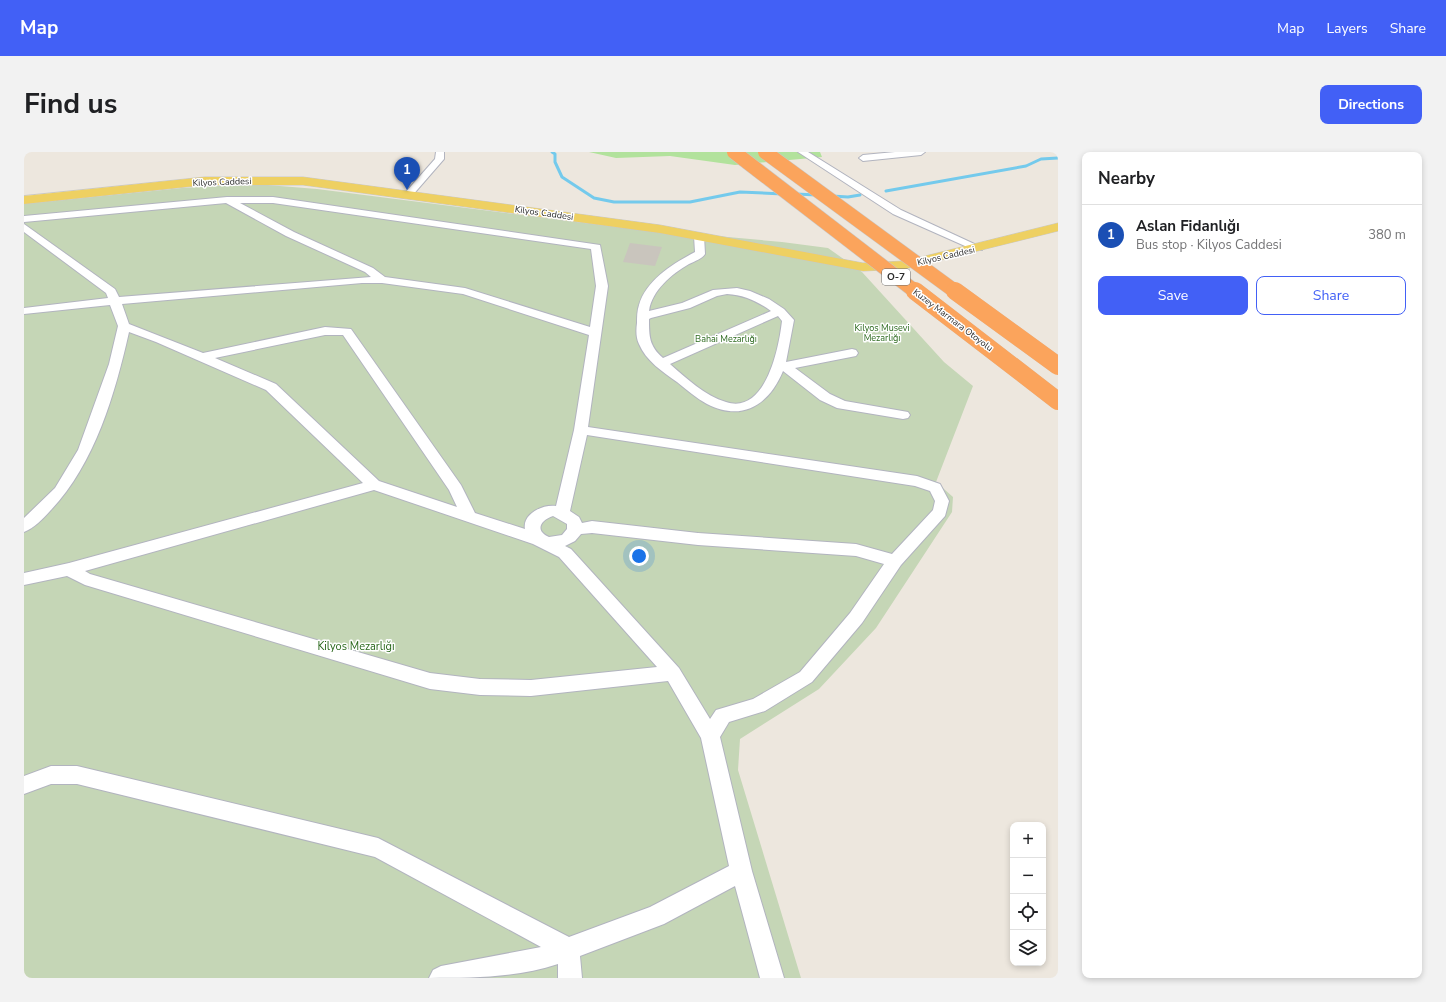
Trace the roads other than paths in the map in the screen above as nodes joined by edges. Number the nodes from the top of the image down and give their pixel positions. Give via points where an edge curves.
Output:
1 (440, 152) edge
2 (734, 152) edge
3 (765, 152) edge
4 (802, 152) edge
5 (921, 152) edge
6 (863, 158) dead end
7 (408, 195) junction
8 (24, 200) edge
9 (226, 200) junction
10 (24, 219) edge
11 (24, 227) edge
12 (1058, 227) edge
13 (699, 236) junction
14 (978, 248) junction
15 (382, 280) junction
16 (115, 301) junction
17 (645, 302) junction
18 (24, 311) edge
19 (780, 311) junction
20 (657, 312) junction
21 (643, 318) junction
22 (124, 326) junction
23 (595, 333) junction
24 (852, 353) dead end
25 (202, 357) junction
26 (662, 363) junction
27 (1058, 366) edge
28 (782, 367) junction
29 (1058, 400) edge
30 (903, 416) dead end
31 (581, 430) junction
32 (374, 485) junction
33 (562, 513) junction
34 (469, 517) junction
35 (24, 526) edge
36 (575, 529) junction
37 (539, 540) junction
38 (895, 561) junction
39 (69, 569) junction
40 (24, 579) edge
41 (673, 673) junction
42 (710, 736) junction
43 (24, 785) edge
44 (741, 871) junction
45 (568, 949) junction
46 (441, 978) edge
47 (570, 978) edge
48 (772, 978) edge

1 - 7 street via 439,159
2 - 29 highway, Kuzey Marmara Otoyolu / O-7, bridge
3 - 27 highway, O-7, bridge
4 - 14 street via 897,212
5 - 6 street
7 - 8 main road, Kilyos Caddesi via 303,181 257,180 206,181
7 - 13 main road, Kilyos Caddesi via 660,228
9 - 10 street
9 - 15 street via 290,234 369,270
9 - 23 street via 273,200 596,247 602,286
11 - 16 street via 111,291
12 - 14 main road, Kilyos Caddesi
13 - 14 main road, Kilyos Caddesi via 863,267 905,265
13 - 17 street via 700,254 663,278
15 - 16 street
15 - 23 street via 465,291
16 - 18 street
16 - 22 street
17 - 20 street via 648,309
17 - 21 street
19 - 20 street via 762,299 731,291 718,292 687,305
19 - 26 street
19 - 28 street via 788,320
20 - 21 street
21 - 26 street via 645,344
22 - 25 street
22 - 35 street via 115,364 84,450 60,492
23 - 31 street
24 - 28 street
25 - 32 street via 271,387
25 - 34 street via 325,331 348,332 456,489
26 - 28 street via 708,400 729,407 744,406 758,400
28 - 30 street via 825,397 842,405
31 - 33 street
31 - 38 street via 917,481 935,488 942,500 940,512
32 - 34 street
32 - 39 street
33 - 36 street via 574,521
33 - 37 street via 545,512 534,519 531,524 533,534
34 - 37 street
36 - 37 street via 573,535 560,543
36 - 38 street via 592,527 698,539 856,550
37 - 41 street via 566,553
38 - 42 street via 856,618 806,677 758,705 723,716
39 - 40 street
39 - 41 street via 85,579 430,681 480,687 532,688
41 - 42 street
42 - 44 street
43 - 45 street via 51,775 77,775 378,848
44 - 45 street via 656,916
44 - 48 street
45 - 46 street via 546,957
45 - 47 street

